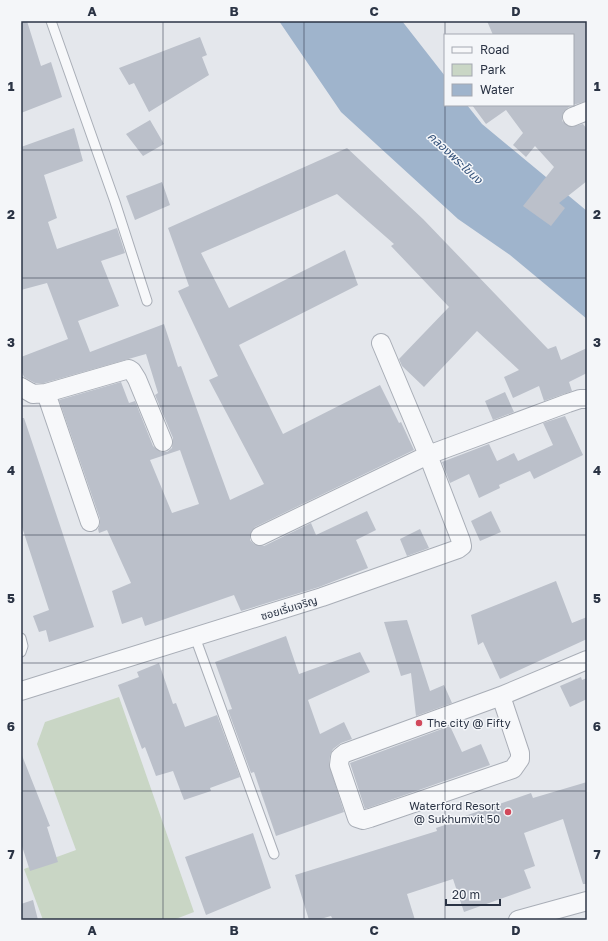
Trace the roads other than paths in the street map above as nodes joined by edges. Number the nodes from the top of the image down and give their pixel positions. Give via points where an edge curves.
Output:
1 (51, 21) edge
2 (147, 301) dead end
3 (381, 343) dead end
4 (21, 387) edge
5 (46, 393) junction
6 (587, 399) edge
7 (163, 442) dead end
8 (428, 455) junction
9 (90, 522) dead end
10 (260, 536) dead end
11 (195, 637) junction
12 (21, 638) edge
13 (21, 652) edge
14 (587, 660) edge
15 (21, 691) edge
16 (501, 696) junction
17 (274, 854) dead end
18 (587, 901) edge
19 (518, 920) edge

1 - 2 lane
3 - 8 street
4 - 5 street via 33,394
5 - 7 street via 132,371
5 - 9 street
6 - 8 street via 580,399
8 - 10 street
8 - 11 street, ซอยเริ่มเจริญ via 462,546 322,597
11 - 15 street, ซอยเริ่มเจริญ
11 - 17 lane
12 - 13 lane
14 - 16 street
16 - 16 street via 340,757 339,765 357,818 363,820 513,769 520,759 520,753
18 - 19 street

